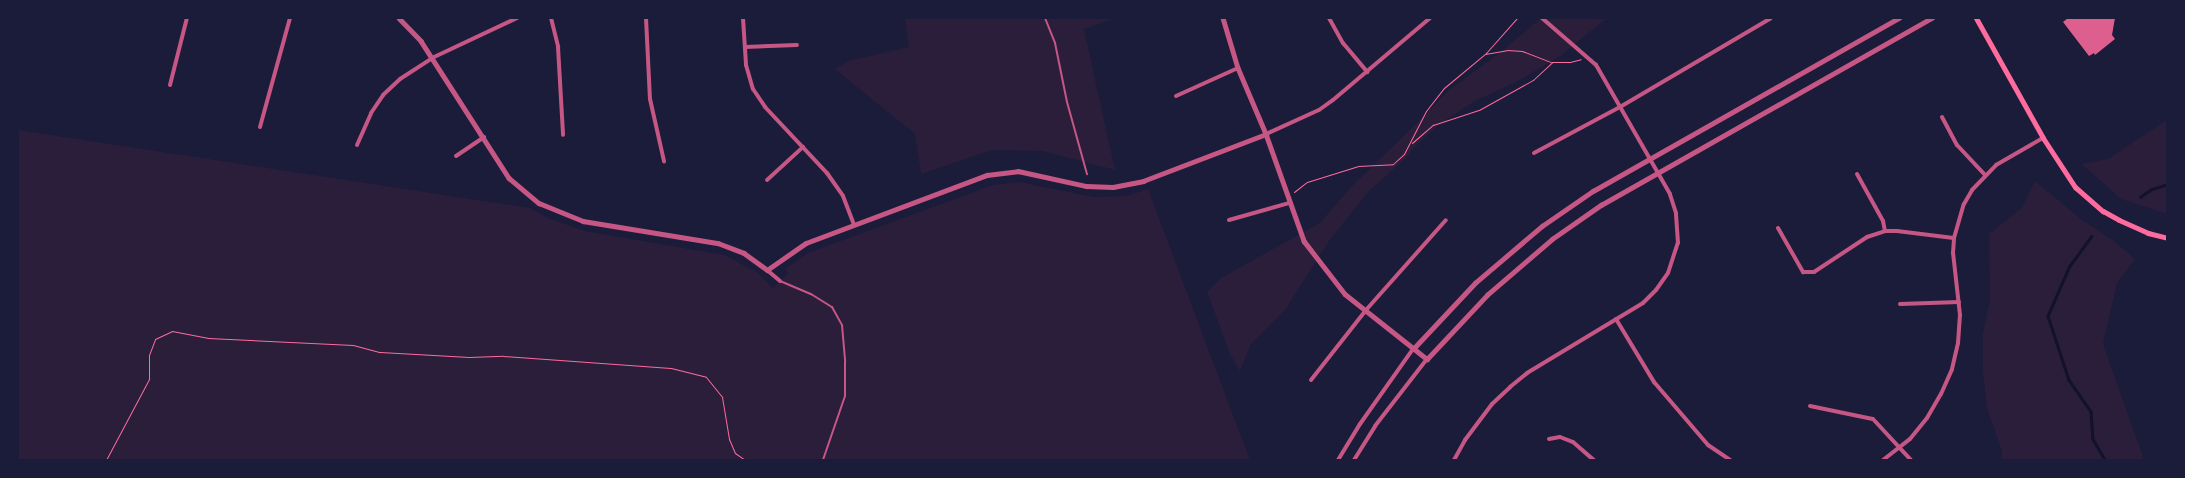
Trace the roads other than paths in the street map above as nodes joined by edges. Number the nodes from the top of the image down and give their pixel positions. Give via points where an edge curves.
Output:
1 (187, 18) edge
2 (290, 18) edge
3 (400, 18) edge
4 (517, 18) edge
5 (551, 18) edge
6 (646, 18) edge
7 (743, 18) edge
8 (1045, 18) edge
9 (1223, 18) edge
10 (1329, 18) edge
11 (1430, 18) edge
12 (1542, 18) edge
13 (1771, 18) edge
14 (1899, 18) edge
15 (1932, 18) edge
16 (1976, 18) edge
17 (797, 45) dead end
18 (745, 47) junction
19 (432, 58) junction
20 (1238, 68) junction
21 (1367, 72) junction
22 (170, 85) dead end
23 (1176, 96) dead end
24 (1620, 107) junction
25 (1942, 117) dead end
26 (260, 127) dead end
27 (1266, 134) junction
28 (563, 136) dead end
29 (484, 138) junction
30 (2043, 138) junction
31 (357, 145) dead end
32 (803, 147) junction
33 (1534, 154) dead end
34 (456, 156) dead end
35 (1650, 160) junction
36 (664, 161) dead end
37 (1087, 174) dead end
38 (1658, 174) junction
39 (1857, 174) dead end
40 (1985, 175) junction
41 (767, 180) dead end
42 (1289, 203) junction
43 (1228, 220) dead end
44 (1446, 220) dead end
45 (854, 225) junction
46 (1778, 228) dead end
47 (1885, 232) junction
48 (1954, 238) junction
49 (2168, 238) edge
50 (767, 270) junction
51 (780, 281) joint
52 (1959, 302) junction
53 (1900, 304) dead end
54 (1366, 310) junction
55 (1616, 319) junction
56 (1413, 349) junction
57 (1426, 359) junction
58 (1311, 380) dead end
59 (1810, 406) dead end
60 (1549, 439) dead end
61 (1900, 448) junction
62 (822, 460) edge
63 (1338, 460) edge
64 (1354, 460) edge
65 (1454, 460) edge
66 (1594, 460) edge
67 (1730, 460) edge
68 (1883, 460) edge
69 (1911, 460) edge

1 - 22 street
2 - 26 street
3 - 19 street
4 - 19 street
5 - 28 street via 558,48
6 - 36 street via 650,99
7 - 18 street
8 - 37 lane via 1055,43
9 - 20 street
10 - 21 street via 1342,43
11 - 21 street
12 - 24 street via 1596,65
13 - 24 street
14 - 35 street
15 - 38 street
16 - 30 main road
17 - 18 street
18 - 32 street via 753,89 765,107
19 - 29 street
19 - 31 street via 400,79 383,95 371,112
20 - 23 street
20 - 27 street
21 - 27 street via 1318,110
24 - 33 street
24 - 35 street
25 - 40 street via 1956,144
27 - 42 street
27 - 45 street via 1130,184 1113,187 1086,186 1018,171 988,175
29 - 34 street
29 - 50 street via 509,178 527,195 556,212 583,221 718,243 744,252
30 - 40 street via 1996,165
30 - 49 main road via 2075,187 2103,211 2145,232
32 - 41 street
32 - 45 street via 843,196
35 - 38 street
35 - 56 street via 1592,191 1542,226 1476,283
38 - 55 street via 1670,194 1676,213 1678,243 1668,273 1656,290 1643,303
38 - 57 street via 1601,205 1552,239 1487,295
39 - 47 street via 1883,221
40 - 48 street via 1964,204
42 - 43 street
42 - 54 street via 1304,241 1320,264 1345,294
44 - 54 street
45 - 50 street via 806,243
46 - 47 street via 1803,272 1814,272 1866,238
47 - 48 street
48 - 52 street
50 - 51 street
51 - 62 lane via 832,307 842,325 845,396
52 - 53 street
52 - 61 street via 1958,342 1947,382 1927,418
54 - 56 street
54 - 58 street
55 - 65 street via 1510,387 1481,418
55 - 67 street via 1654,382 1708,445
56 - 57 street
56 - 63 street
57 - 64 street via 1375,426
59 - 61 street via 1874,420
60 - 66 street via 1560,437 1573,442
61 - 68 street
61 - 69 street

